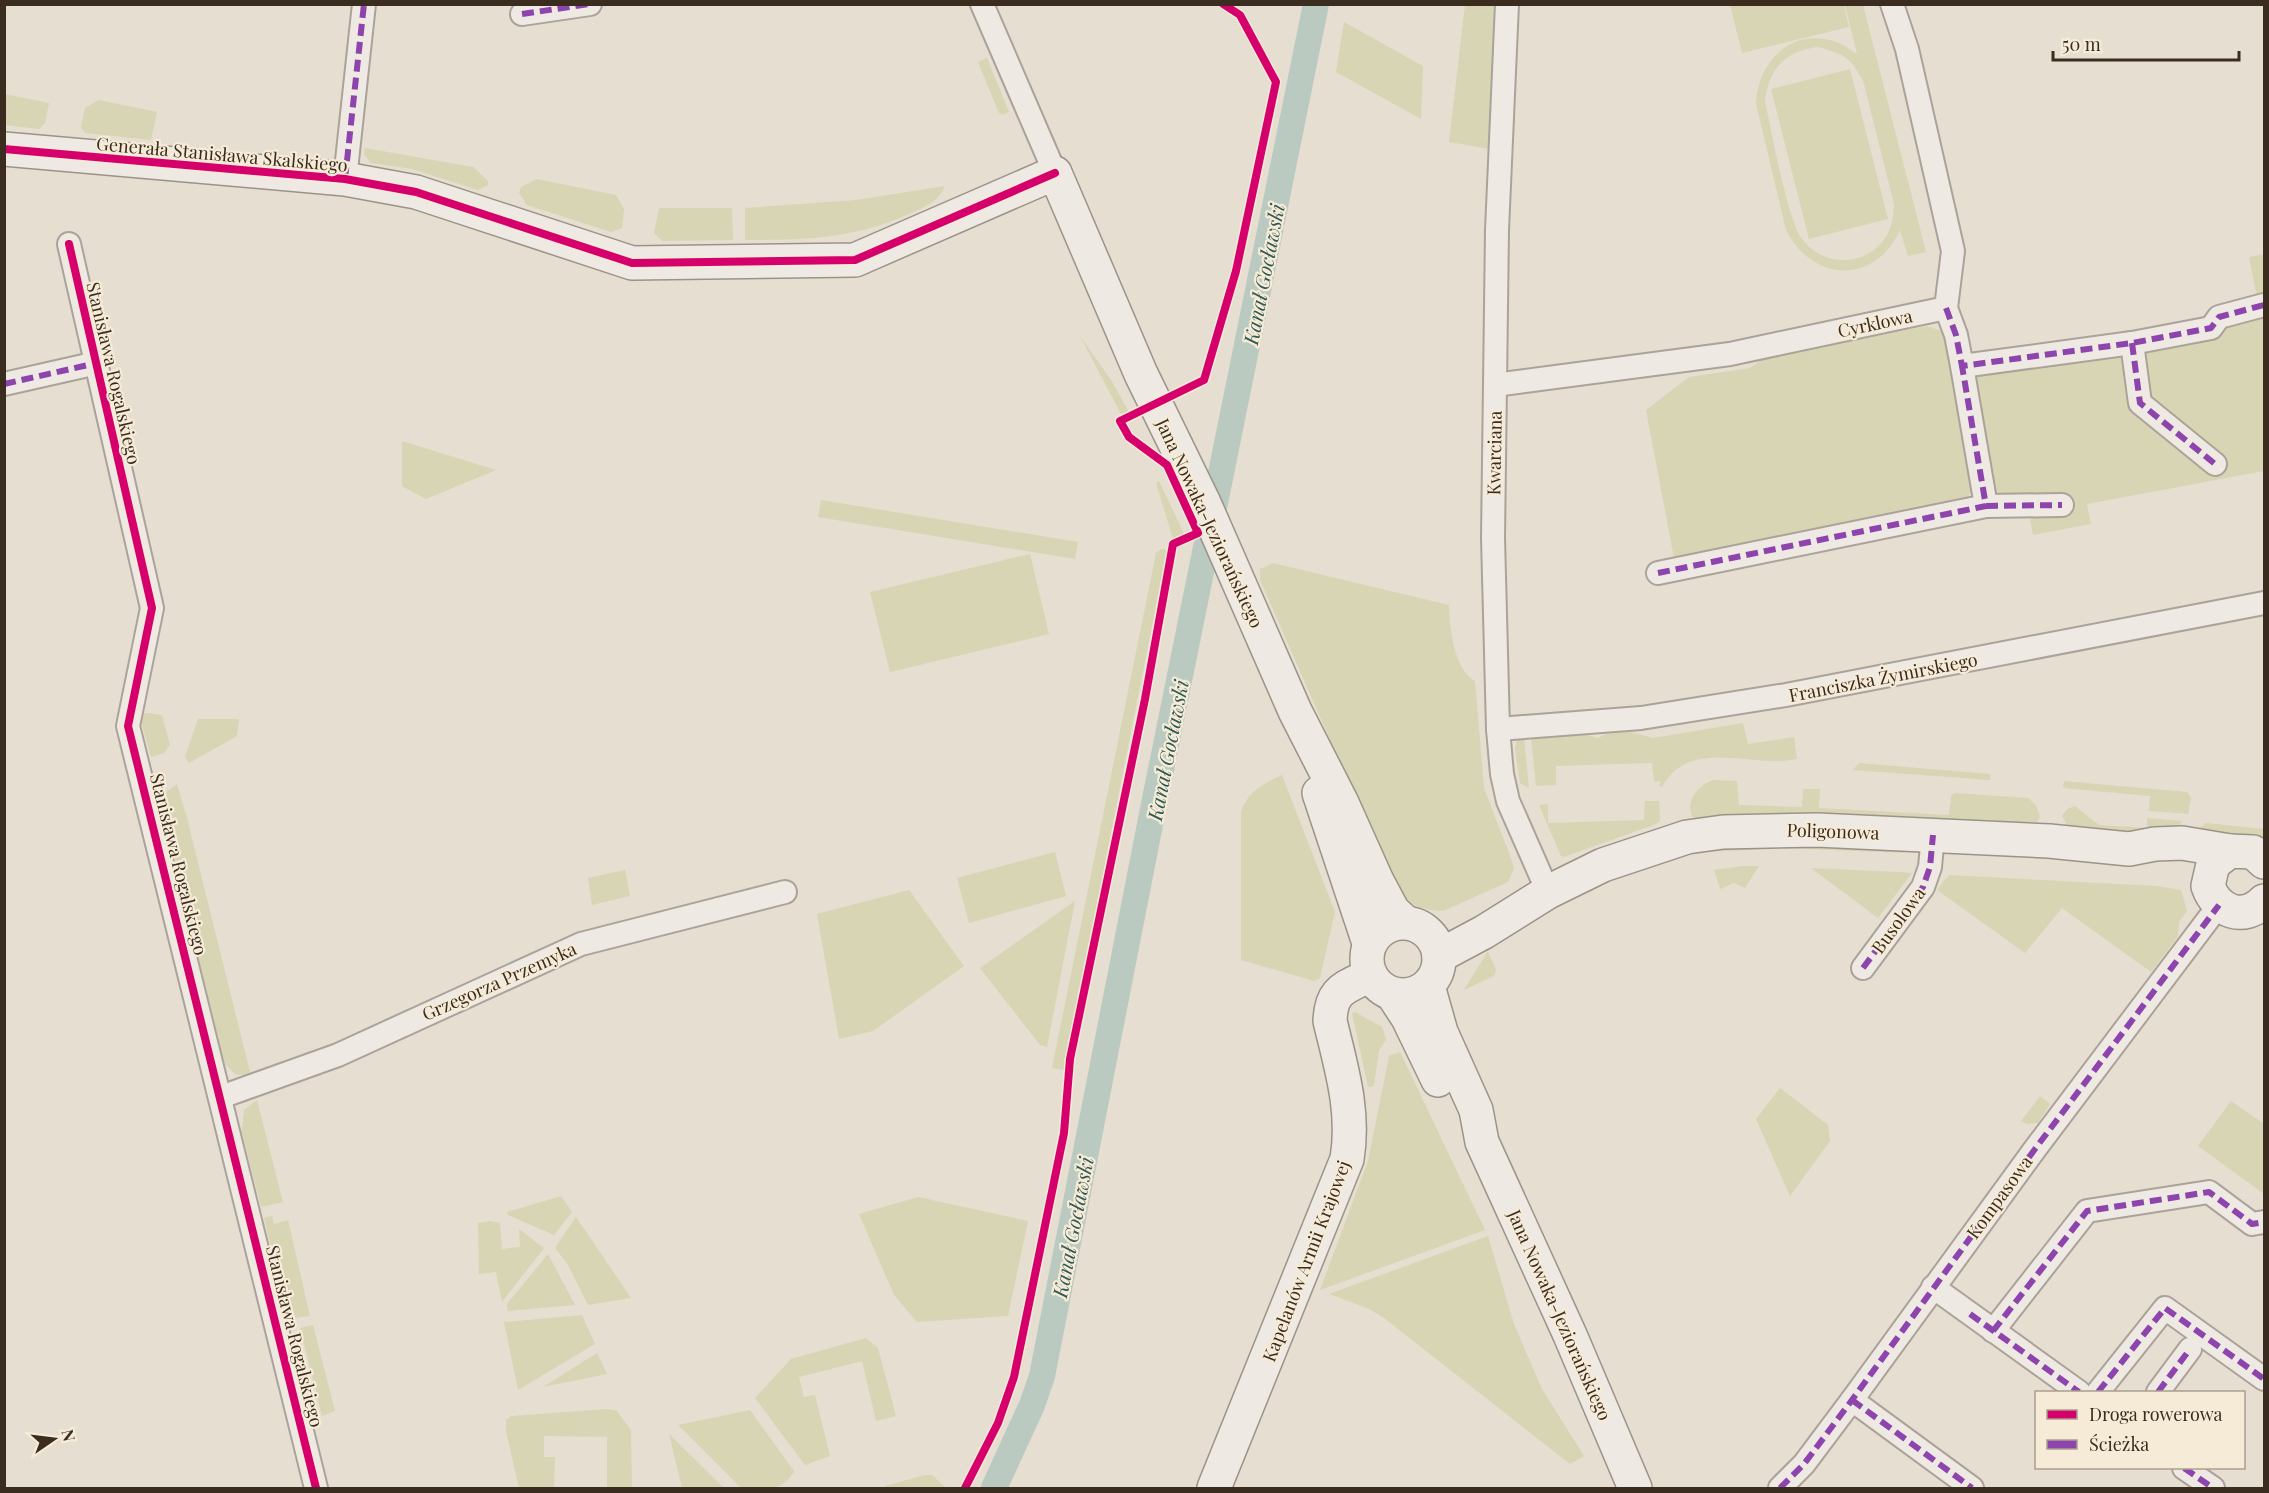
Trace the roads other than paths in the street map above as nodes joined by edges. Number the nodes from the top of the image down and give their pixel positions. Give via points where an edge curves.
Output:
1 (364, 4) edge
2 (590, 4) edge
3 (982, 4) edge
4 (1507, 4) edge
5 (1892, 4) edge
6 (522, 14) dead end
7 (4, 148) edge
8 (1055, 173) junction
9 (345, 180) junction
10 (69, 244) dead end
11 (2265, 305) edge
12 (1946, 308) junction
13 (2132, 344) junction
14 (97, 363) junction
15 (1962, 366) junction
16 (4, 384) edge
17 (1495, 385) junction
18 (2216, 464) dead end
19 (2061, 505) dead end
20 (1986, 506) junction
21 (1658, 573) dead end
22 (2265, 603) edge
23 (1295, 711) junction
24 (1498, 729) junction
25 (1933, 835) junction
26 (2129, 849) junction
27 (2230, 851) junction
28 (2265, 862) edge
29 (2214, 890) junction
30 (785, 892) dead end
31 (1548, 892) junction
32 (2263, 905) edge
33 (1370, 943) junction
34 (1424, 949) junction
35 (1863, 968) dead end
36 (1382, 985) junction
37 (221, 1097) junction
38 (1482, 1142) junction
39 (2265, 1222) edge
40 (1933, 1287) junction
41 (1993, 1331) junction
42 (2190, 1349) dead end
43 (2265, 1379) edge
44 (2078, 1391) edge
45 (2099, 1391) edge
46 (2159, 1391) edge
47 (1852, 1400) junction
48 (2187, 1469) edge
49 (316, 1488) edge
50 (1214, 1488) edge
51 (1635, 1488) edge
52 (1780, 1488) edge
53 (1972, 1488) edge
54 (2213, 1488) edge

1 - 9 street
2 - 6 street
3 - 8 street, Jana Nowaka-Jeziorańskiego
4 - 17 street, Kwarciana via 1497,208
5 - 12 street via 1907,49 1953,251
7 - 9 street, Generała Stanisława Skalskiego
8 - 9 street, Generała Stanisława Skalskiego via 855,260 644,263 632,263 416,192
8 - 23 street, Jana Nowaka-Jeziorańskiego via 1141,374 1204,503
10 - 14 street, Stanisława Rogalskiego
11 - 13 street via 2219,317 2211,328
12 - 15 street
12 - 17 street, Cyrklowa via 1730,354
13 - 15 street
13 - 18 street via 2140,403
14 - 16 street
14 - 37 street, Stanisława Rogalskiego via 152,608 128,726
15 - 20 street
17 - 24 street, Kwarciana via 1493,538
19 - 20 street
20 - 21 street
22 - 24 street, Franciszka Żymirskiego via 1786,695 1641,718
23 - 33 street, Jana Nowaka-Jeziorańskiego via 1330,831
23 - 34 street, Jana Nowaka-Jeziorańskiego via 1393,911
24 - 31 street, Kwarciana via 1508,801
25 - 26 street, Poligonowa
25 - 31 street, Poligonowa via 1770,829 1705,834 1631,855
25 - 35 street, Busolowa via 1930,867 1923,887
26 - 27 street, Poligonowa via 2182,843
26 - 29 street, Poligonowa
27 - 28 street, Poligonowa via 2253,852
27 - 29 street via 2213,864
29 - 32 street, Poligonowa via 2239,913
29 - 40 street, Kompasowa
30 - 37 street, Grzegorza Przemyka via 581,944 338,1055
31 - 34 street, Poligonowa
33 - 34 street via 1384,927
33 - 36 street via 1366,959
34 - 36 street, Kapelanów Armii Krajowej via 1406,996
34 - 38 street, Jana Nowaka-Jeziorańskiego via 1441,1032 1476,1110
36 - 38 street, Jana Nowaka-Jeziorańskiego via 1458,1117
36 - 50 street, Kapelanów Armii Krajowej via 1340,990 1330,1007 1350,1105 1347,1159
37 - 49 street, Stanisława Rogalskiego
38 - 51 street, Jana Nowaka-Jeziorańskiego
39 - 41 street via 2252,1224 2209,1192 2087,1211
40 - 41 street
40 - 47 street, Kompasowa
41 - 44 street
42 - 46 street
43 - 45 street via 2165,1308
47 - 52 street, Kompasowa via 1804,1464
47 - 53 street
48 - 54 street

